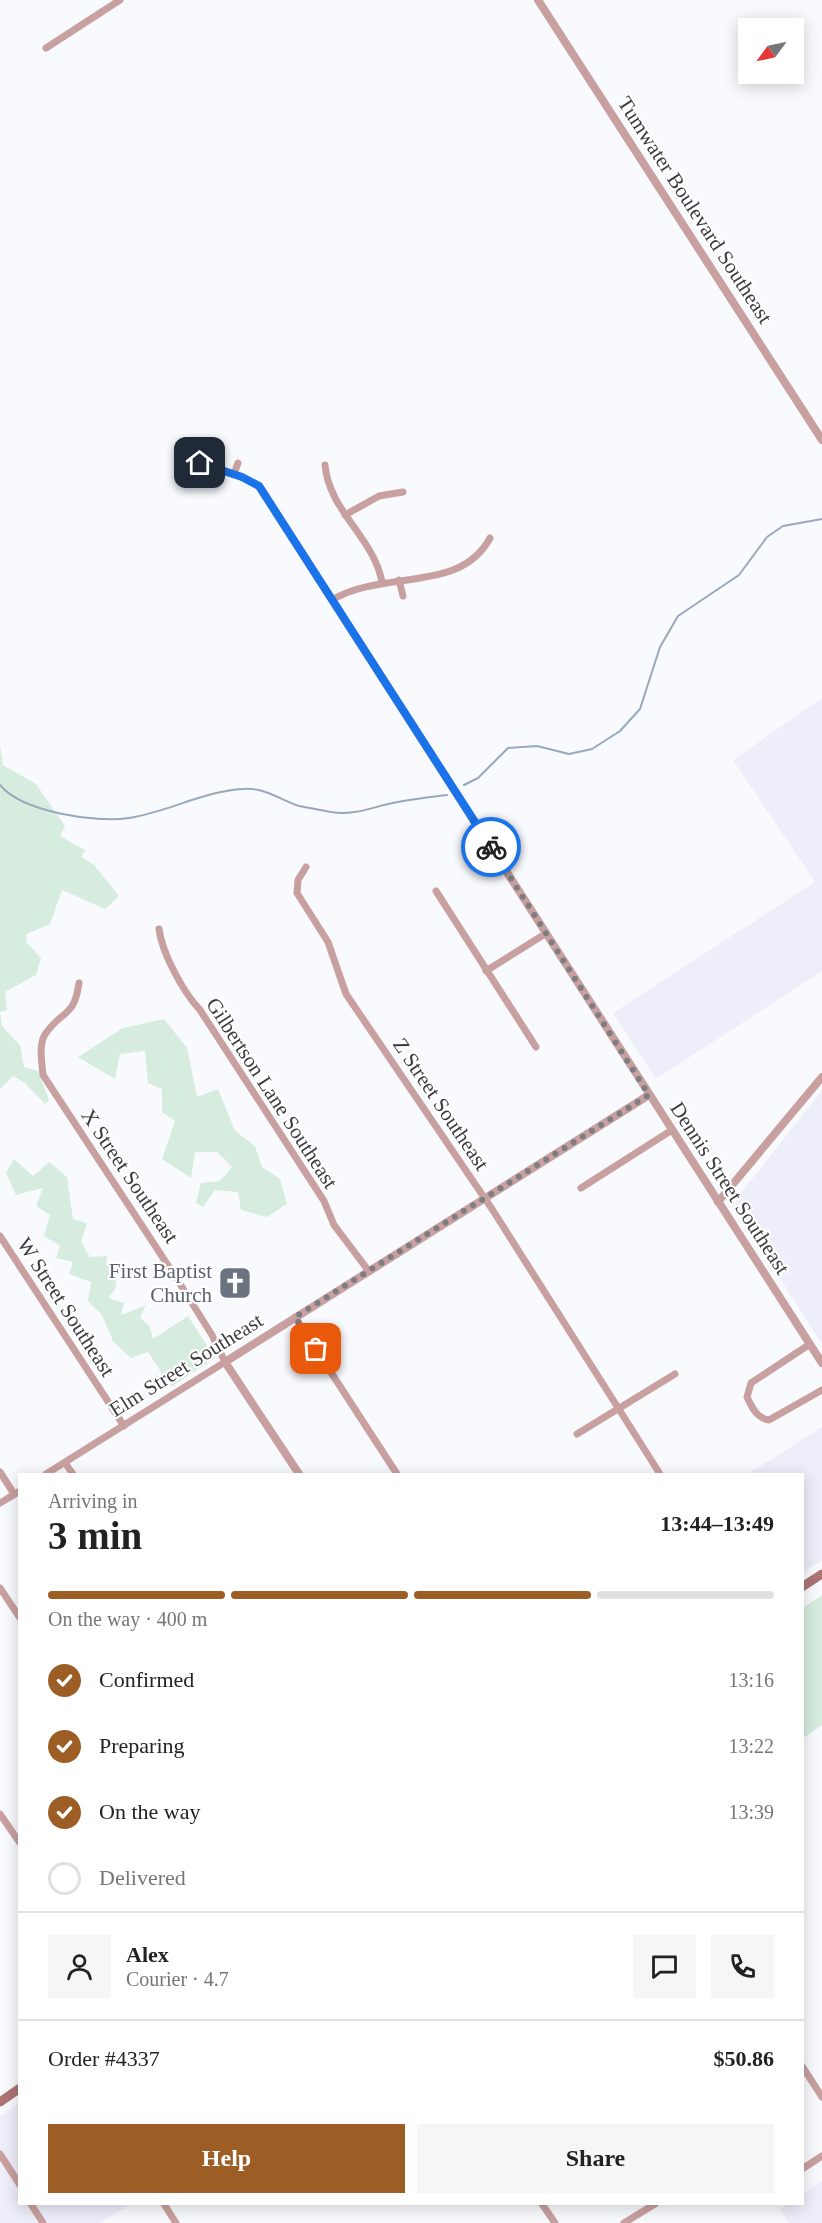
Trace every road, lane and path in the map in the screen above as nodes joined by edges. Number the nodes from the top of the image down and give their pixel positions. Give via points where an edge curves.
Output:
1 (120, 0) edge
2 (538, 0) edge
3 (46, 48) dead end
4 (822, 440) edge
5 (238, 462) dead end
6 (200, 463) dead end
7 (325, 465) dead end
8 (234, 474) junction
9 (259, 486) joint
10 (403, 492) dead end
11 (345, 515) junction
12 (490, 538) dead end
13 (399, 580) junction
14 (382, 582) junction
15 (403, 596) dead end
16 (332, 600) junction
17 (306, 867) dead end
18 (435, 891) dead end
19 (159, 929) dead end
20 (545, 934) junction
21 (486, 971) junction
22 (79, 983) dead end
23 (536, 1047) dead end
24 (822, 1077) edge
25 (649, 1095) junction
26 (672, 1130) junction
27 (580, 1188) dead end
28 (484, 1198) junction
29 (718, 1202) junction
30 (0, 1236) edge
31 (368, 1270) junction
32 (295, 1317) junction
33 (810, 1344) junction
34 (225, 1362) junction
35 (822, 1363) edge
36 (675, 1374) dead end
37 (822, 1390) edge
38 (620, 1408) junction
39 (124, 1426) junction
40 (577, 1434) dead end
41 (65, 1463) junction
42 (0, 1472) edge
43 (48, 1473) edge
44 (72, 1473) edge
45 (298, 1473) edge
46 (397, 1473) edge
47 (659, 1473) edge
48 (17, 1492) edge
49 (0, 1503) edge
50 (822, 1574) edge
51 (804, 1586) edge
52 (0, 1588) edge
53 (18, 1615) edge
54 (0, 1814) edge
55 (18, 1840) edge
56 (804, 2069) edge
57 (18, 2089) edge
58 (822, 2097) edge
59 (0, 2102) edge
60 (0, 2154) edge
61 (822, 2156) edge
62 (804, 2168) edge
63 (18, 2182) edge
64 (32, 2205) edge
65 (165, 2205) edge
66 (543, 2205) edge
67 (653, 2205) edge
68 (44, 2223) edge
69 (176, 2223) edge
70 (555, 2223) edge
71 (624, 2223) edge

1 - 3 street
2 - 4 street, Tumwater Boulevard Southeast
5 - 8 street
6 - 8 street
7 - 11 street via 331,492
8 - 9 street
9 - 16 street, Dennis Street Southeast
10 - 11 street via 379,496
11 - 14 street via 376,562
12 - 13 street via 478,555 458,569
13 - 14 street
13 - 15 street
14 - 16 street via 356,588
16 - 20 street, Dennis Street Southeast
17 - 28 street, Z Street Southeast via 298,880 297,893 328,942 346,994
18 - 21 street
19 - 31 street, Gilbertson Lane Southeast via 161,948 187,994 324,1201 334,1226
20 - 21 street
20 - 25 street, Dennis Street Southeast
21 - 23 street
22 - 34 street, X Street Southeast via 75,1005 45,1033 41,1045 43,1075 175,1276
24 - 29 street
25 - 26 street, Dennis Street Southeast
25 - 28 street, Elm Street Southeast
26 - 27 street
26 - 29 street, Dennis Street Southeast
28 - 31 street, Elm Street Southeast
28 - 38 street, Z Street Southeast
29 - 33 street, Dennis Street Southeast
30 - 39 street, W Street Southeast
31 - 32 street, Elm Street Southeast
32 - 34 street, Elm Street Southeast
32 - 46 street
33 - 35 street, Dennis Street Southeast
33 - 37 street via 751,1383 747,1397 763,1419 770,1420
34 - 39 street, Elm Street Southeast
34 - 45 street, X Street Southeast
36 - 38 street
38 - 40 street
38 - 47 street, Z Street Southeast
39 - 41 street, Elm Street Southeast
41 - 43 street, Elm Street Southeast
41 - 44 street
42 - 48 street
48 - 49 street
50 - 51 main road
52 - 53 street
54 - 55 street
56 - 58 street
57 - 59 main road
60 - 63 street
61 - 62 street
64 - 68 street
65 - 69 street
66 - 70 street
67 - 71 street

